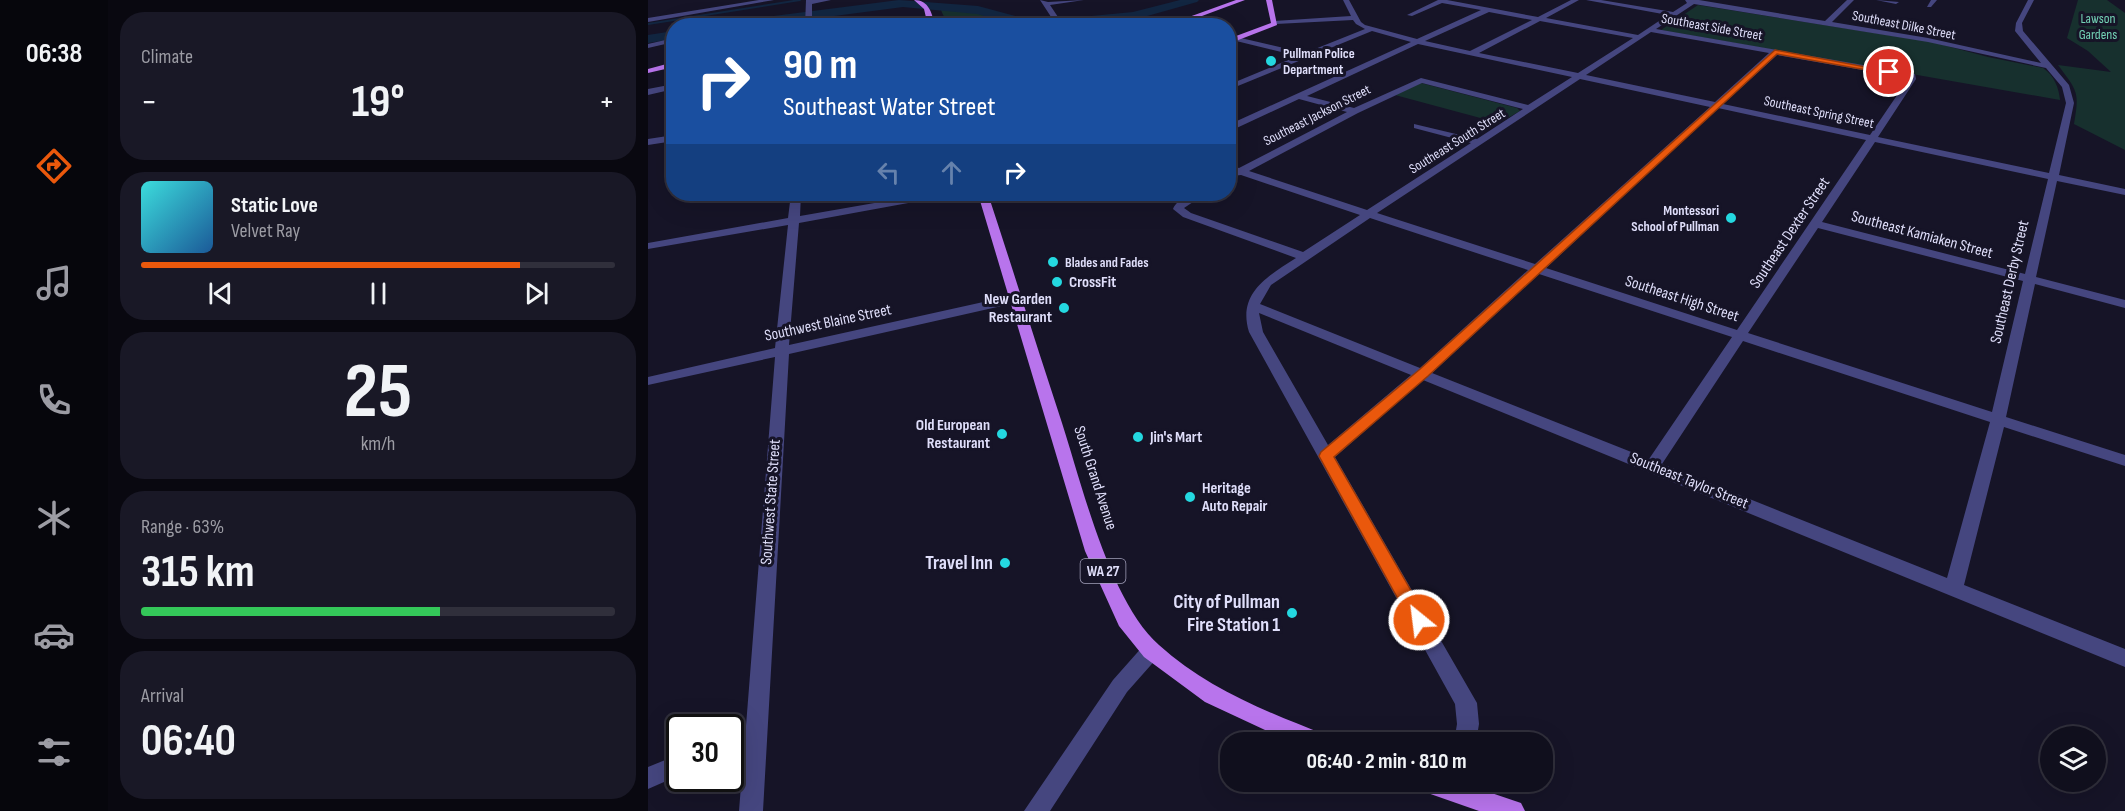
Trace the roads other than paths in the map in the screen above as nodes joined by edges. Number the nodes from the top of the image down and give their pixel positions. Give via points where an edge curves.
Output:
1 (771, 0) edge
2 (828, 0) edge
3 (1081, 0) edge
4 (1242, 0) edge
5 (1269, 0) edge
6 (1346, 0) edge
7 (1576, 0) edge
8 (1589, 0) edge
9 (1680, 0) edge
10 (1851, 0) edge
11 (1879, 0) edge
12 (2031, 0) edge
13 (809, 1) edge
14 (918, 1) edge
15 (1442, 1) edge
16 (1695, 1) edge
17 (1045, 2) edge
18 (1896, 2) dead end
19 (1487, 10) junction
20 (1675, 14) junction
21 (1410, 15) dead end
22 (808, 18) edge
23 (930, 18) edge
24 (1056, 18) edge
25 (1192, 18) edge
26 (1355, 18) junction
27 (1539, 19) junction
28 (648, 20) edge
29 (1276, 22) junction
30 (1827, 23) junction
31 (1370, 29) junction
32 (1650, 30) junction
33 (1236, 37) edge
34 (1639, 37) junction
35 (1236, 40) edge
36 (666, 42) edge
37 (1418, 42) junction
38 (648, 46) edge
39 (1775, 52) junction
40 (1470, 54) junction
41 (1308, 56) junction
42 (666, 66) edge
43 (2051, 67) junction
44 (648, 71) edge
45 (1912, 76) joint
46 (1578, 77) junction
47 (1236, 79) edge
48 (1246, 81) junction
49 (1236, 85) edge
50 (666, 88) edge
51 (648, 92) edge
52 (1300, 97) junction
53 (1715, 106) junction
54 (1532, 109) junction
55 (1355, 111) junction
56 (1236, 125) edge
57 (1417, 126) dead end
58 (666, 139) edge
59 (1872, 139) junction
60 (648, 142) edge
61 (1479, 142) junction
62 (1236, 170) edge
63 (1236, 170) edge
64 (2052, 177) junction
65 (2125, 192) edge
66 (795, 201) edge
67 (901, 201) edge
68 (985, 201) edge
69 (1185, 201) edge
70 (1369, 215) junction
71 (794, 220) junction
72 (1816, 224) junction
73 (648, 246) edge
74 (1305, 257) junction
75 (1536, 269) junction
76 (2028, 279) junction
77 (1015, 299) junction
78 (2125, 304) edge
79 (1253, 313) junction
80 (1740, 336) junction
81 (782, 350) junction
82 (1423, 373) junction
83 (648, 381) edge
84 (1998, 419) junction
85 (1326, 456) junction
86 (2125, 461) edge
87 (1652, 466) junction
88 (1954, 588) junction
89 (1151, 651) junction
90 (2125, 658) edge
91 (757, 732) junction
92 (1290, 732) edge
93 (1467, 732) edge
94 (744, 737) edge
95 (666, 770) edge
96 (648, 778) edge
97 (1469, 792) edge
98 (751, 811) edge
99 (1036, 811) edge
100 (1513, 811) edge

1 - 28 street
2 - 13 street
3 - 17 street
4 - 25 main road
5 - 29 main road
6 - 26 street, Southeast Spring Street
7 - 27 street
8 - 20 street
9 - 16 street, Southeast Dilke Street
10 - 30 street
11 - 18 street
12 - 43 street, Southeast Derby Street via 2018,28
13 - 22 street
14 - 23 main road via 927,8
15 - 19 street
15 - 21 street
16 - 20 street, Southeast South Street
16 - 30 street, Southeast Dilke Street
17 - 24 street
19 - 27 street
19 - 37 street
20 - 32 street, Southeast South Street
26 - 29 street
26 - 31 street, Southeast Spring Street
27 - 34 street
27 - 40 street
29 - 33 main road
30 - 43 street, Southeast Dilke Street
31 - 37 street, Southeast Spring Street
31 - 41 street
32 - 34 street, Southeast South Street
32 - 39 street, Southeast Side Street
34 - 46 street, Southeast South Street
35 - 41 street
36 - 38 street
37 - 40 street, Southeast Spring Street
37 - 52 street
39 - 45 street, Southeast Side Street
39 - 53 street
40 - 46 street, Southeast Spring Street
41 - 48 street
42 - 44 main road
43 - 64 street, Southeast Derby Street via 2066,87 2070,102
45 - 59 street, Southeast Dexter Street
46 - 53 street, Southeast Spring Street
46 - 54 street, Southeast South Street
47 - 48 street
48 - 49 street
50 - 51 street
52 - 55 street
52 - 56 street
53 - 59 street, Southeast Spring Street
53 - 75 street
54 - 55 street, Southeast Jackson Street via 1421,80
54 - 61 street, Southeast South Street
55 - 62 street, Southeast Jackson Street
57 - 61 street
58 - 60 street
59 - 64 street, Southeast Spring Street
59 - 72 street, Southeast Dexter Street
61 - 70 street, Southeast South Street
63 - 70 street, Southeast High Street
64 - 65 street, Southeast Spring Street
64 - 76 street, Southeast Derby Street
66 - 71 street, Southwest State Street
67 - 71 street
68 - 77 main road, South Grand Avenue / WA 27
69 - 74 street via 1178,209 1187,215
70 - 74 street, Southeast South Street
70 - 75 street, Southeast High Street
71 - 73 street
71 - 81 street, Southwest State Street
72 - 76 street, Southeast Kamiaken Street
72 - 80 street, Southeast Dexter Street
74 - 79 street, Southeast South Street via 1266,283
75 - 80 street, Southeast High Street
75 - 82 street
76 - 78 street, Southeast Kamiaken Street
76 - 84 street, Southeast Derby Street
77 - 81 street, Southwest Blaine Street
77 - 89 main road, South Grand Avenue / WA 27 via 1094,551 1126,620
79 - 82 street, Southeast Taylor Street
79 - 85 street via 1256,332
80 - 84 street, Southeast High Street
80 - 87 street, Southeast Dexter Street
81 - 83 street, Southwest Blaine Street
81 - 91 street, Southwest State Street
82 - 85 street
82 - 87 street, Southeast Taylor Street
84 - 86 street, Southeast High Street
84 - 88 street, Southeast Derby Street
85 - 93 street via 1466,703
87 - 88 street, Southeast Taylor Street
88 - 90 street, Southeast Taylor Street
89 - 92 main road, South Grand Avenue / WA 27 via 1212,695
89 - 99 street via 1120,686
91 - 94 street
91 - 98 street, Southwest State Street
95 - 96 street
97 - 100 main road

